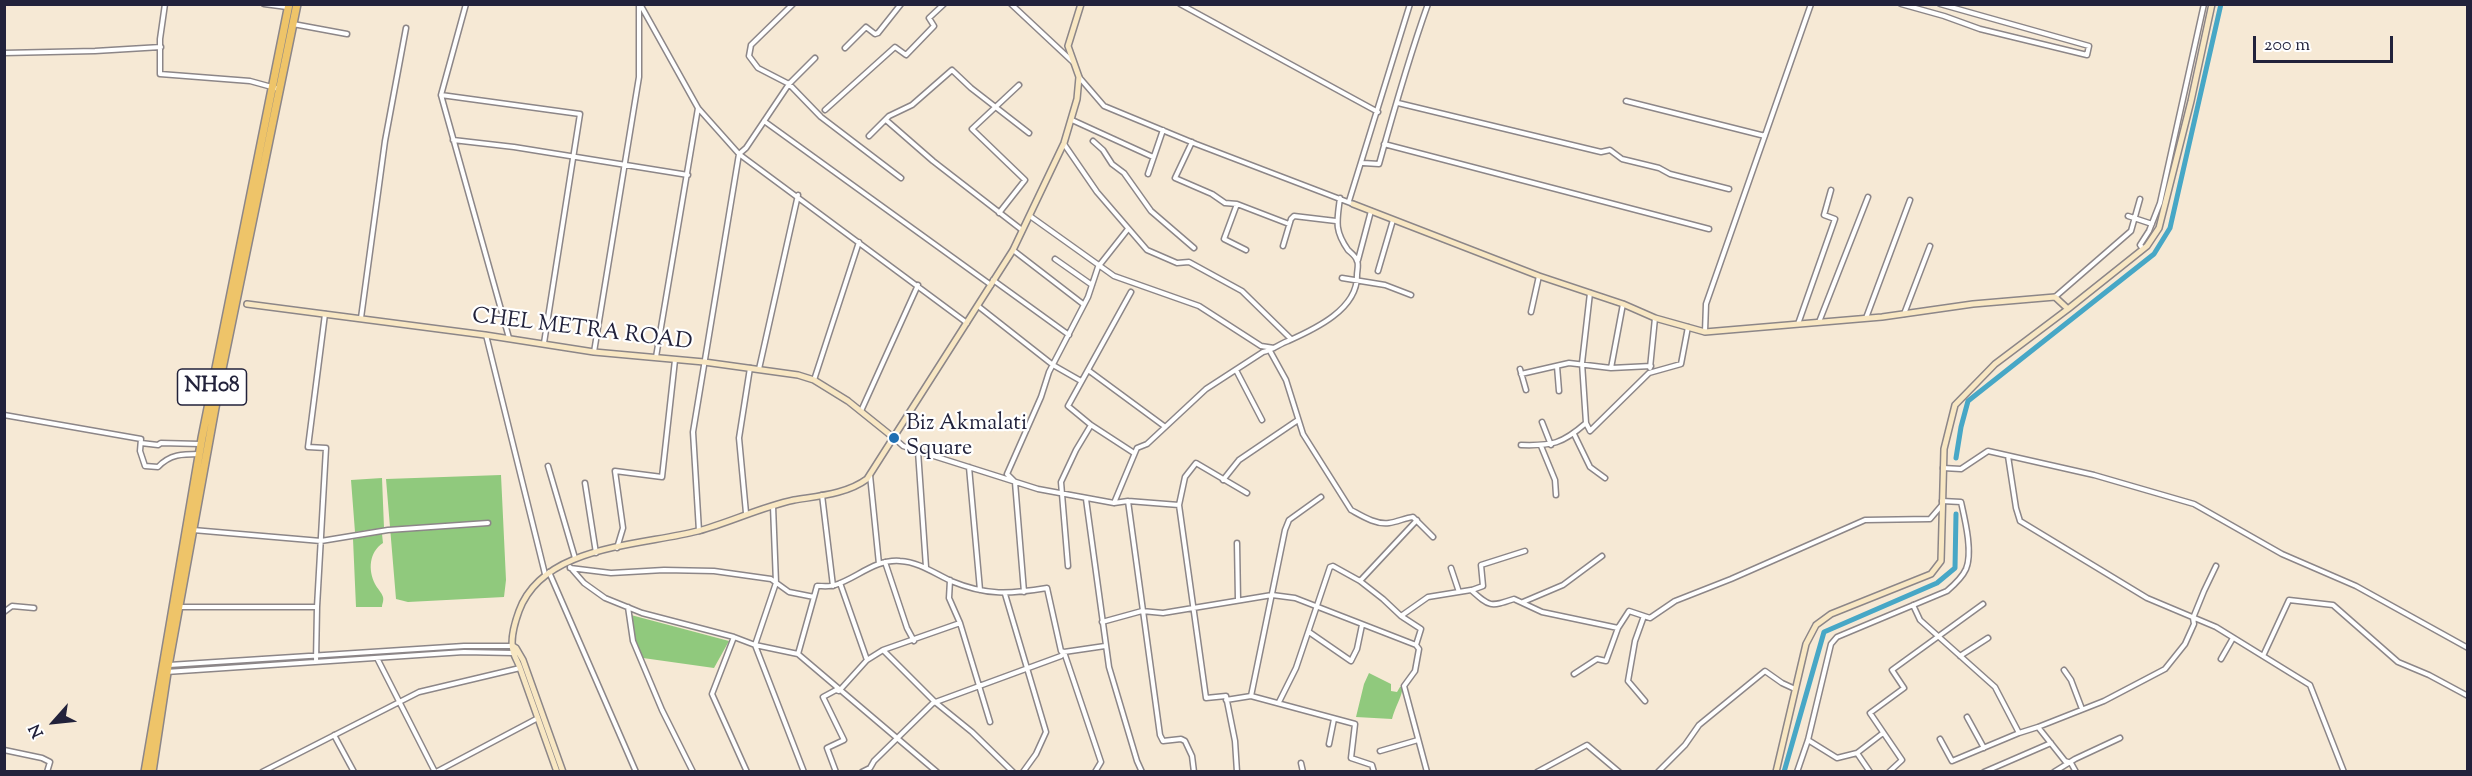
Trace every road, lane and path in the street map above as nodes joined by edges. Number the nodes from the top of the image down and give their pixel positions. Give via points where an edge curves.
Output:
1 (165, 4) edge
2 (264, 4) edge
3 (465, 4) edge
4 (639, 4) edge
5 (793, 4) edge
6 (902, 4) edge
7 (944, 4) edge
8 (1011, 4) edge
9 (1081, 4) edge
10 (1180, 4) edge
11 (1410, 4) edge
12 (1428, 4) edge
13 (1811, 4) edge
14 (1901, 4) edge
15 (1940, 4) edge
16 (2204, 4) edge
17 (2212, 4) edge
18 (289, 6) edge
19 (297, 8) edge
20 (293, 24) junction
21 (406, 28) dead end
22 (347, 34) dead end
23 (161, 47) junction
24 (845, 48) dead end
25 (4, 53) edge
26 (815, 58) dead end
27 (1076, 64) junction
28 (1079, 77) junction
29 (789, 84) junction
30 (1018, 85) dead end
31 (275, 88) junction
32 (441, 95) junction
33 (1626, 101) dead end
34 (1398, 103) junction
35 (996, 106) junction
36 (698, 108) junction
37 (825, 110) dead end
38 (1378, 112) junction
39 (886, 120) junction
40 (1072, 120) junction
41 (764, 121) junction
42 (1163, 130) junction
43 (1029, 133) dead end
44 (869, 136) dead end
45 (1765, 136) junction
46 (453, 141) junction
47 (1093, 141) dead end
48 (1192, 142) junction
49 (1064, 143) junction
50 (1384, 144) junction
51 (740, 154) junction
52 (573, 156) junction
53 (1153, 157) junction
54 (1363, 163) junction
55 (626, 165) junction
56 (1148, 174) dead end
57 (688, 175) junction
58 (901, 178) dead end
59 (1729, 189) dead end
60 (1831, 190) dead end
61 (798, 195) junction
62 (1868, 197) dead end
63 (1340, 198) junction
64 (2140, 199) dead end
65 (1910, 200) dead end
66 (1351, 202) junction
67 (1237, 204) junction
68 (1371, 211) junction
69 (999, 213) junction
70 (1030, 216) junction
71 (2128, 216) dead end
72 (2135, 218) junction
73 (1393, 220) junction
74 (1336, 221) junction
75 (1289, 224) junction
76 (2152, 224) junction
77 (1128, 229) junction
78 (1709, 229) dead end
79 (1023, 230) junction
80 (859, 242) junction
81 (1283, 246) dead end
82 (1930, 246) dead end
83 (1194, 248) dead end
84 (2143, 249) junction
85 (1013, 250) junction
86 (1246, 250) dead end
87 (1055, 260) dead end
88 (1357, 261) junction
89 (1098, 267) junction
90 (1378, 271) dead end
91 (1539, 276) junction
92 (1342, 278) dead end
93 (1358, 280) junction
94 (992, 282) junction
95 (918, 285) junction
96 (1092, 285) junction
97 (239, 291) junction
98 (1131, 292) dead end
99 (1590, 292) junction
100 (1411, 295) dead end
101 (2055, 297) junction
102 (248, 304) junction
103 (1083, 304) junction
104 (1623, 304) junction
105 (978, 306) junction
106 (2068, 309) junction
107 (1531, 312) dead end
108 (234, 313) junction
109 (325, 313) junction
110 (1904, 314) junction
111 (361, 318) junction
112 (1654, 318) junction
113 (1866, 318) junction
114 (1819, 322) junction
115 (967, 323) junction
116 (1798, 324) junction
117 (1688, 327) junction
118 (1706, 332) junction
119 (485, 335) junction
120 (1069, 335) junction
121 (509, 338) junction
122 (1291, 339) junction
123 (544, 343) junction
124 (1272, 349) junction
125 (594, 352) junction
126 (656, 358) junction
127 (675, 360) junction
128 (704, 362) junction
129 (1582, 363) junction
130 (1053, 365) junction
131 (1557, 366) junction
132 (1651, 366) junction
133 (750, 367) junction
134 (1611, 368) junction
135 (759, 369) junction
136 (1088, 370) junction
137 (1236, 370) junction
138 (1649, 373) junction
139 (814, 380) junction
140 (1081, 381) junction
141 (1526, 390) dead end
142 (1559, 391) dead end
143 (861, 411) junction
144 (4, 415) edge
145 (1262, 420) dead end
146 (1298, 420) junction
147 (1542, 422) dead end
148 (1586, 423) junction
149 (1090, 425) junction
150 (1165, 427) junction
151 (1574, 434) junction
152 (894, 438) junction
153 (141, 443) junction
154 (201, 444) junction
155 (1521, 445) dead end
156 (1551, 445) junction
157 (1541, 446) junction
158 (918, 452) junction
159 (1134, 453) junction
160 (203, 455) junction
161 (2008, 456) junction
162 (548, 466) dead end
163 (969, 467) junction
164 (1943, 468) junction
165 (870, 475) junction
166 (1605, 478) dead end
167 (1223, 480) junction
168 (1015, 482) junction
169 (585, 483) dead end
170 (196, 492) junction
171 (1063, 493) junction
172 (1246, 494) dead end
173 (822, 495) junction
174 (1556, 495) dead end
175 (1322, 497) dead end
176 (1086, 499) junction
177 (1128, 501) junction
178 (1114, 503) junction
179 (1942, 503) junction
180 (1179, 505) junction
181 (772, 506) junction
182 (746, 513) junction
183 (1417, 520) junction
184 (488, 523) dead end
185 (193, 530) junction
186 (699, 531) junction
187 (1433, 537) dead end
188 (321, 541) junction
189 (1238, 543) dead end
190 (617, 548) junction
191 (1525, 551) dead end
192 (596, 554) junction
193 (1602, 556) dead end
194 (575, 558) junction
195 (565, 562) junction
196 (885, 562) junction
197 (879, 564) junction
198 (1068, 566) dead end
199 (2216, 566) dead end
200 (926, 567) junction
201 (570, 568) junction
202 (1451, 568) dead end
203 (547, 573) junction
204 (950, 580) junction
205 (1360, 581) junction
206 (776, 583) junction
207 (840, 583) junction
208 (833, 586) junction
209 (980, 590) junction
210 (1471, 590) junction
211 (1024, 592) junction
212 (1459, 592) junction
213 (1005, 594) junction
214 (1272, 595) junction
215 (814, 597) junction
216 (1238, 600) junction
217 (1523, 602) junction
218 (1983, 604) dead end
219 (1913, 605) junction
220 (179, 607) junction
221 (317, 607) junction
222 (628, 607) junction
223 (1317, 607) junction
224 (34, 608) dead end
225 (1194, 609) junction
226 (1142, 611) junction
227 (4, 612) edge
228 (1401, 616) junction
229 (1644, 616) junction
230 (2193, 618) junction
231 (1102, 622) junction
232 (960, 623) junction
233 (1362, 626) junction
234 (1618, 628) junction
235 (1309, 632) junction
236 (734, 637) junction
237 (1938, 637) junction
238 (1988, 638) dead end
239 (2233, 638) junction
240 (914, 641) junction
241 (755, 645) junction
242 (1416, 645) junction
243 (464, 646) junction
244 (1105, 646) junction
245 (2468, 648) edge
246 (413, 650) junction
247 (513, 650) junction
248 (883, 650) junction
249 (441, 651) junction
250 (368, 652) junction
251 (464, 652) junction
252 (1064, 652) junction
253 (798, 654) junction
254 (316, 655) junction
255 (413, 656) junction
256 (1959, 656) junction
257 (2263, 656) junction
258 (377, 658) junction
259 (369, 659) junction
260 (2221, 659) dead end
261 (867, 660) junction
262 (316, 662) junction
263 (183, 665) junction
264 (520, 668) junction
265 (1027, 668) junction
266 (165, 669) junction
267 (2064, 670) dead end
268 (183, 671) junction
269 (1574, 674) dead end
270 (978, 686) junction
271 (1796, 689) junction
272 (839, 691) junction
273 (1251, 696) junction
274 (2468, 696) edge
275 (1226, 700) junction
276 (1646, 701) dead end
277 (399, 702) junction
278 (935, 702) junction
279 (1279, 702) junction
280 (2082, 709) junction
281 (1967, 717) dead end
282 (538, 718) junction
283 (1334, 719) junction
284 (990, 722) dead end
285 (158, 726) junction
286 (2038, 727) junction
287 (2019, 733) junction
288 (1883, 734) junction
289 (334, 735) junction
290 (899, 738) junction
291 (2120, 738) dead end
292 (1940, 739) dead end
293 (1419, 740) junction
294 (1808, 740) junction
295 (2051, 743) junction
296 (1329, 744) dead end
297 (1984, 748) junction
298 (4, 750) edge
299 (1380, 750) dead end
300 (1857, 753) junction
301 (1301, 763) dead end
302 (2071, 763) junction
303 (272, 769) edge
304 (872, 770) edge
305 (47, 771) edge
306 (145, 771) edge
307 (152, 771) edge
308 (262, 771) edge
309 (354, 771) edge
310 (436, 771) edge
311 (557, 771) edge
312 (563, 771) edge
313 (636, 771) edge
314 (693, 771) edge
315 (747, 771) edge
316 (804, 771) edge
317 (836, 771) edge
318 (862, 771) edge
319 (937, 771) edge
320 (1013, 771) edge
321 (1023, 771) edge
322 (1095, 771) edge
323 (1142, 771) edge
324 (1194, 771) edge
325 (1238, 771) edge
326 (1303, 771) edge
327 (1374, 771) edge
328 (1427, 771) edge
329 (1537, 771) edge
330 (1619, 771) edge
331 (1658, 771) edge
332 (1776, 771) edge
333 (1797, 771) edge
334 (1870, 771) edge
335 (1889, 771) edge
336 (1984, 771) edge
337 (2054, 771) edge
338 (2076, 771) edge
339 (2344, 771) edge

1 - 23 street
2 - 18 street
3 - 32 street
4 - 36 street
4 - 55 street via 639,77
5 - 29 street via 749,51 758,68
6 - 24 street via 878,33 866,27
7 - 37 street via 929,18 934,26 906,55 895,47
8 - 27 street
9 - 27 street via 1068,46
10 - 38 street
11 - 38 street
12 - 34 street
13 - 45 street
14 - 15 street via 1980,30 2087,55 2090,46
16 - 76 street
17 - 84 street via 2159,228
18 - 19 street
18 - 31 highway, NH08
19 - 20 highway, NH08
20 - 22 street
20 - 31 highway, NH08
21 - 111 street via 385,141
23 - 25 street
23 - 31 street via 160,74 250,81
26 - 29 street
27 - 28 street
28 - 40 street
28 - 42 street via 1104,106
29 - 41 street
29 - 58 street via 821,117
30 - 35 street
31 - 97 highway, NH08
31 - 154 highway, NH08
32 - 46 street
32 - 52 street via 580,114
33 - 45 street
34 - 50 street
34 - 59 street via 1601,153 1610,150 1622,159
35 - 39 street via 952,70 912,105
35 - 43 street
35 - 69 street via 972,129 1024,180
36 - 51 street
36 - 57 street
38 - 54 street
39 - 44 street
39 - 69 street
40 - 49 street
40 - 53 street
41 - 51 street
41 - 94 street
42 - 48 street
42 - 53 street
45 - 118 street via 1706,304
46 - 52 street
46 - 121 street
47 - 83 street via 1124,172 1151,211
48 - 63 street
48 - 67 street via 1175,178 1225,203
49 - 70 street
49 - 77 street
50 - 54 street via 1379,164
50 - 78 street
51 - 61 street
51 - 128 street
52 - 55 street
52 - 123 street
53 - 56 street
54 - 66 street
55 - 57 street
55 - 125 street
57 - 126 street
60 - 116 street via 1824,215 1835,219
61 - 80 street
61 - 135 street
62 - 114 street
63 - 66 street
63 - 74 street
64 - 72 street
65 - 113 street
66 - 68 street
67 - 75 street
67 - 86 street via 1224,239
68 - 73 street
68 - 88 street
69 - 79 street
70 - 79 street
70 - 89 street
71 - 72 street
72 - 76 street
72 - 101 street via 2131,231
73 - 90 street
73 - 91 street
74 - 75 street via 1294,216
74 - 88 street via 1337,231
75 - 81 street
76 - 84 street via 2140,245
77 - 89 street
77 - 122 street via 1154,254 1189,262 1242,291
79 - 85 street
80 - 95 street
80 - 139 street
82 - 110 street
84 - 106 street
85 - 94 street
85 - 103 street
87 - 96 street
88 - 93 street
89 - 96 street
89 - 124 street via 1199,306
91 - 99 street
91 - 107 street
92 - 93 street
93 - 100 street
93 - 122 street via 1346,304 1333,316 1307,334
94 - 105 street
94 - 120 street
95 - 115 street
95 - 143 street
96 - 103 street
97 - 102 street
97 - 108 highway, NH08
98 - 136 street
99 - 104 street
99 - 129 street
101 - 106 street
101 - 110 street
102 - 108 street
102 - 109 street, CHEL METRA ROAD
103 - 120 street
104 - 112 street
104 - 134 street
105 - 115 street
105 - 130 street
106 - 164 street via 1995,364 1955,405
108 - 160 highway, NH08
109 - 111 street, CHEL METRA ROAD
109 - 188 street via 308,447 326,448
110 - 113 street
111 - 119 street, CHEL METRA ROAD
112 - 117 street
112 - 132 street
113 - 114 street
114 - 116 street
115 - 152 street
116 - 118 street
117 - 118 street
117 - 138 street via 1681,364
119 - 121 street, CHEL METRA ROAD
119 - 203 street
120 - 130 street
121 - 123 street, CHEL METRA ROAD
122 - 124 street
123 - 125 street, CHEL METRA ROAD
124 - 137 street
124 - 146 street
125 - 126 street, CHEL METRA ROAD
126 - 127 street, CHEL METRA ROAD
127 - 128 street, CHEL METRA ROAD
127 - 190 street via 662,477 615,471 623,528
128 - 133 street, CHEL METRA ROAD
128 - 186 street via 693,432
129 - 131 street
129 - 134 street
129 - 148 street
130 - 140 street
130 - 168 street via 1007,474
131 - 141 street via 1521,372
131 - 142 street
132 - 134 street
132 - 138 street
133 - 135 street, CHEL METRA ROAD
133 - 182 street via 739,438
135 - 139 street, CHEL METRA ROAD
136 - 140 street
136 - 150 street
137 - 145 street
137 - 150 street via 1206,389
138 - 148 street via 1590,431
139 - 143 street, CHEL METRA ROAD
140 - 149 street via 1068,406
143 - 152 street, CHEL METRA ROAD
144 - 153 street via 141,439
146 - 167 street via 1239,460
146 - 183 street via 1316,457 1351,510 1382,523 1413,517
147 - 156 street
148 - 151 street
149 - 159 street
149 - 171 street via 1061,483
150 - 159 street
151 - 156 street
151 - 166 street via 1590,467
152 - 158 street
152 - 165 street
153 - 154 street
153 - 160 street via 145,466 158,467 166,458 183,454
154 - 160 highway, NH08
155 - 157 street
156 - 157 street
157 - 174 street via 1555,480
158 - 163 street
158 - 200 street
159 - 178 street
160 - 170 highway, NH08
161 - 164 street via 1988,451 1961,469
161 - 230 street via 2020,521 2147,598
161 - 245 street via 2094,475 2194,504 2282,554 2356,586
162 - 194 street
163 - 168 street
163 - 209 street
164 - 179 street
165 - 173 street via 856,488
165 - 197 street
167 - 172 street
167 - 180 street via 1196,463 1185,477
168 - 171 street
168 - 211 street
169 - 192 street
170 - 185 highway, NH08
170 - 266 highway, NH08
171 - 176 street
171 - 198 street
173 - 181 street
173 - 208 street
175 - 214 street via 1289,520
176 - 178 street
176 - 231 street
177 - 178 street
177 - 180 street
177 - 226 street
179 - 219 street via 1962,502 1968,532 1966,568 1947,591
179 - 229 street via 1930,519 1865,520 1675,601 1650,618
179 - 271 street via 1941,561 1931,574 1831,614 1816,625 1806,644
180 - 225 street
181 - 182 street
181 - 206 street
182 - 186 street
183 - 187 street
183 - 205 street
184 - 188 street via 388,530
185 - 188 street
185 - 220 highway, NH08
186 - 190 street
188 - 221 street
189 - 216 street
190 - 192 street
191 - 210 street via 1483,564 1479,568 1483,586
192 - 194 street
193 - 217 street via 1563,585
194 - 195 street
195 - 201 street
195 - 203 street
196 - 197 street
196 - 200 street
196 - 240 street
197 - 207 street
199 - 230 street
200 - 204 street
201 - 206 street via 611,573 714,571
201 - 222 street via 604,598
202 - 212 street
203 - 247 street via 521,605
203 - 313 street
204 - 209 street
204 - 232 street via 949,598
205 - 223 street via 1330,567
205 - 228 street
206 - 215 street via 789,592
206 - 241 street
207 - 208 street
207 - 261 street
208 - 215 street via 817,585
209 - 213 street
210 - 212 street
210 - 217 street via 1488,605 1514,599
211 - 213 street
211 - 252 street via 1047,588
212 - 228 street via 1428,597
213 - 265 street
214 - 216 street
214 - 223 street via 1295,598
214 - 273 street
215 - 253 street
216 - 225 street
217 - 234 street via 1542,612
218 - 237 street
219 - 237 street via 1920,620
219 - 294 street via 1845,632 1831,644
220 - 221 street
220 - 266 highway, NH08
221 - 254 street
222 - 236 street
222 - 314 street via 633,641
223 - 233 street
223 - 235 street
224 - 227 street via 12,606
225 - 226 street
225 - 275 street via 1206,698 1226,696
226 - 231 street
226 - 324 street via 1160,735 1163,741 1185,741
228 - 242 street via 1421,629
229 - 234 street via 1629,611
229 - 276 street via 1628,681
230 - 239 street
230 - 280 street via 2185,644 2165,669
231 - 244 street
232 - 240 street
232 - 270 street
233 - 235 street via 1352,661
233 - 242 street
234 - 269 street via 1606,661 1597,659
235 - 279 street
236 - 241 street
236 - 315 street via 712,694
237 - 256 street
237 - 288 street via 1892,670 1904,688 1870,712
238 - 256 street
239 - 257 street
239 - 260 street
240 - 248 street
241 - 253 street
241 - 316 street
242 - 293 street via 1419,649 1415,671 1404,686
243 - 247 street
243 - 249 street
243 - 251 street
244 - 252 street
244 - 323 street
246 - 249 street
246 - 250 street
246 - 255 street
247 - 251 street
247 - 264 street
247 - 312 street via 516,648 524,660
248 - 261 street
248 - 278 street
249 - 251 street
249 - 255 street
250 - 254 street
250 - 259 street
252 - 265 street
252 - 322 street via 1101,762
253 - 272 street
254 - 262 street
254 - 263 street
255 - 258 street
256 - 287 street via 1995,687
257 - 274 street via 2289,600 2333,605 2398,662
257 - 339 street via 2310,685
258 - 259 street
258 - 277 street
259 - 262 street
261 - 272 street
262 - 268 street
263 - 266 street
263 - 268 street
264 - 277 street via 419,692
264 - 282 street
265 - 270 street
265 - 321 street via 1046,732
266 - 268 street
266 - 285 highway, NH08
266 - 306 highway, NH08
267 - 280 street
270 - 278 street
270 - 284 street
271 - 331 street via 1765,672 1706,719
271 - 332 street
272 - 290 street
272 - 317 street via 823,697 844,741 827,748
273 - 275 street
273 - 279 street
275 - 325 street
277 - 289 street
277 - 310 street
278 - 290 street
278 - 320 street
279 - 283 street
280 - 286 street
281 - 297 street
282 - 310 street
282 - 311 street
283 - 296 street
283 - 327 street via 1355,724 1351,758 1372,765
285 - 306 highway, NH08
285 - 307 highway, NH08
286 - 287 street
286 - 295 street
287 - 297 street
288 - 300 street
288 - 335 street via 1902,760
289 - 303 street
289 - 309 street
290 - 304 street
290 - 319 street
291 - 302 street
292 - 297 street via 1952,761
293 - 299 street
293 - 328 street
294 - 300 street via 1837,758
294 - 333 street
295 - 302 street
295 - 336 street
298 - 305 street via 50,761
300 - 334 street
301 - 326 street
302 - 337 street
302 - 338 street
303 - 308 street
304 - 318 street
329 - 330 street via 1587,746

